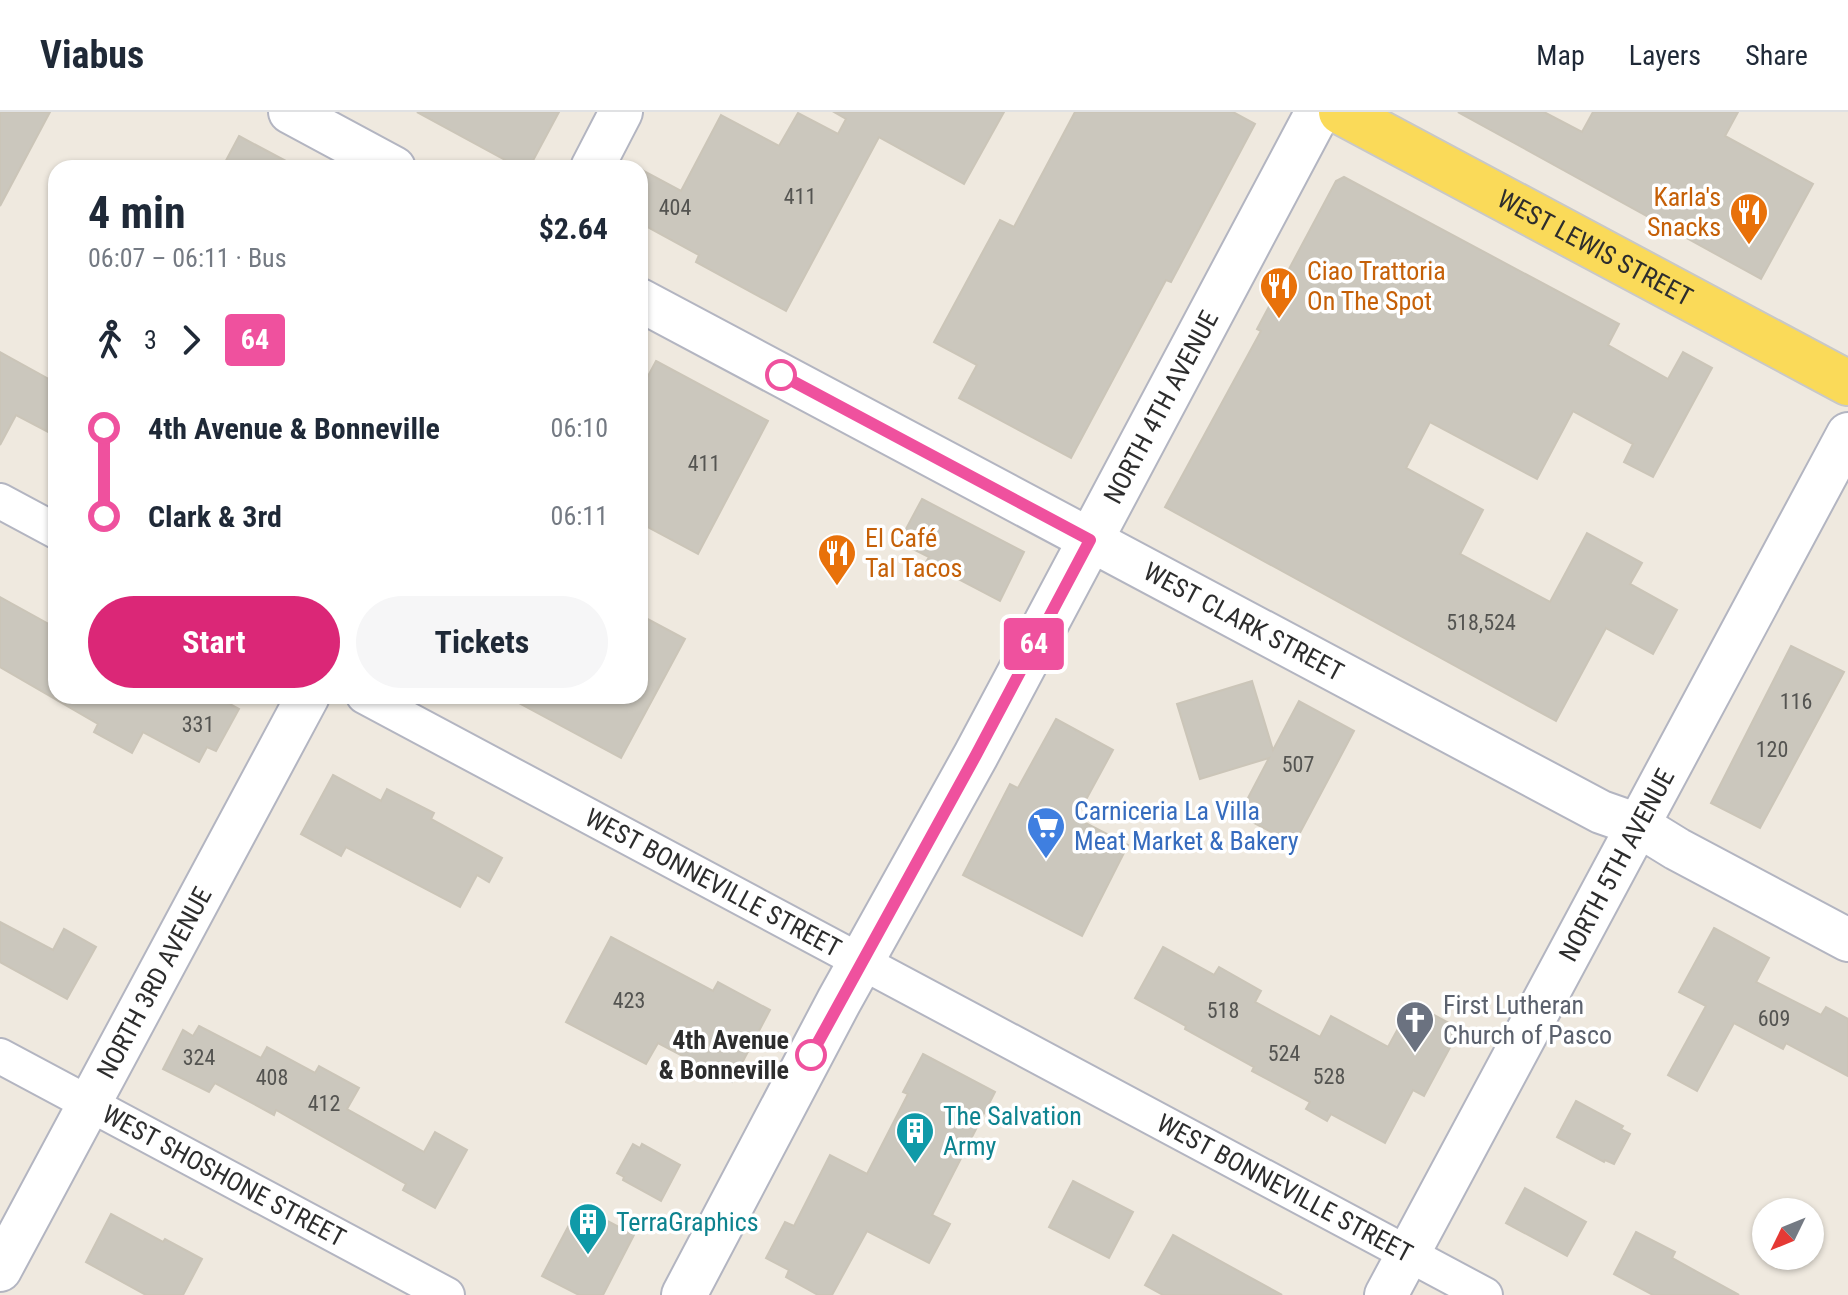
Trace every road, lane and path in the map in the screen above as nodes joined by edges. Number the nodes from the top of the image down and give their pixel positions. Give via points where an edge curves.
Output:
1 (290, 112) edge
2 (621, 112) edge
3 (1318, 112) edge
4 (1341, 112) edge
5 (379, 160) edge
6 (596, 160) edge
7 (648, 304) edge
8 (1848, 383) edge
9 (1848, 434) edge
10 (0, 501) edge
11 (48, 527) edge
12 (1090, 540) junction
13 (304, 704) edge
14 (379, 704) edge
15 (1638, 825) junction
16 (1848, 940) edge
17 (860, 961) junction
18 (0, 1056) edge
19 (89, 1104) junction
20 (1408, 1254) junction
21 (0, 1270) edge
22 (447, 1295) edge
23 (684, 1295) edge
24 (1386, 1295) edge
25 (1485, 1295) edge

1 - 5 street
2 - 6 street
3 - 12 main road, NORTH 4TH AVENUE
4 - 8 main road, WEST LEWIS STREET
7 - 12 street, WEST CLARK STREET
9 - 15 street, NORTH 5TH AVENUE
10 - 11 street
12 - 15 street, WEST CLARK STREET via 1601,812
12 - 17 main road, NORTH 4TH AVENUE
13 - 19 street, NORTH 3RD AVENUE
14 - 17 street, WEST BONNEVILLE STREET
15 - 16 street, WEST CLARK STREET
15 - 20 street, NORTH 5TH AVENUE
17 - 20 street, WEST BONNEVILLE STREET
17 - 23 main road, NORTH 4TH AVENUE
18 - 19 street, WEST SHOSHONE STREET
19 - 21 street, NORTH 3RD AVENUE
19 - 22 street, WEST SHOSHONE STREET
20 - 24 street, NORTH 5TH AVENUE
20 - 25 street, WEST BONNEVILLE STREET

